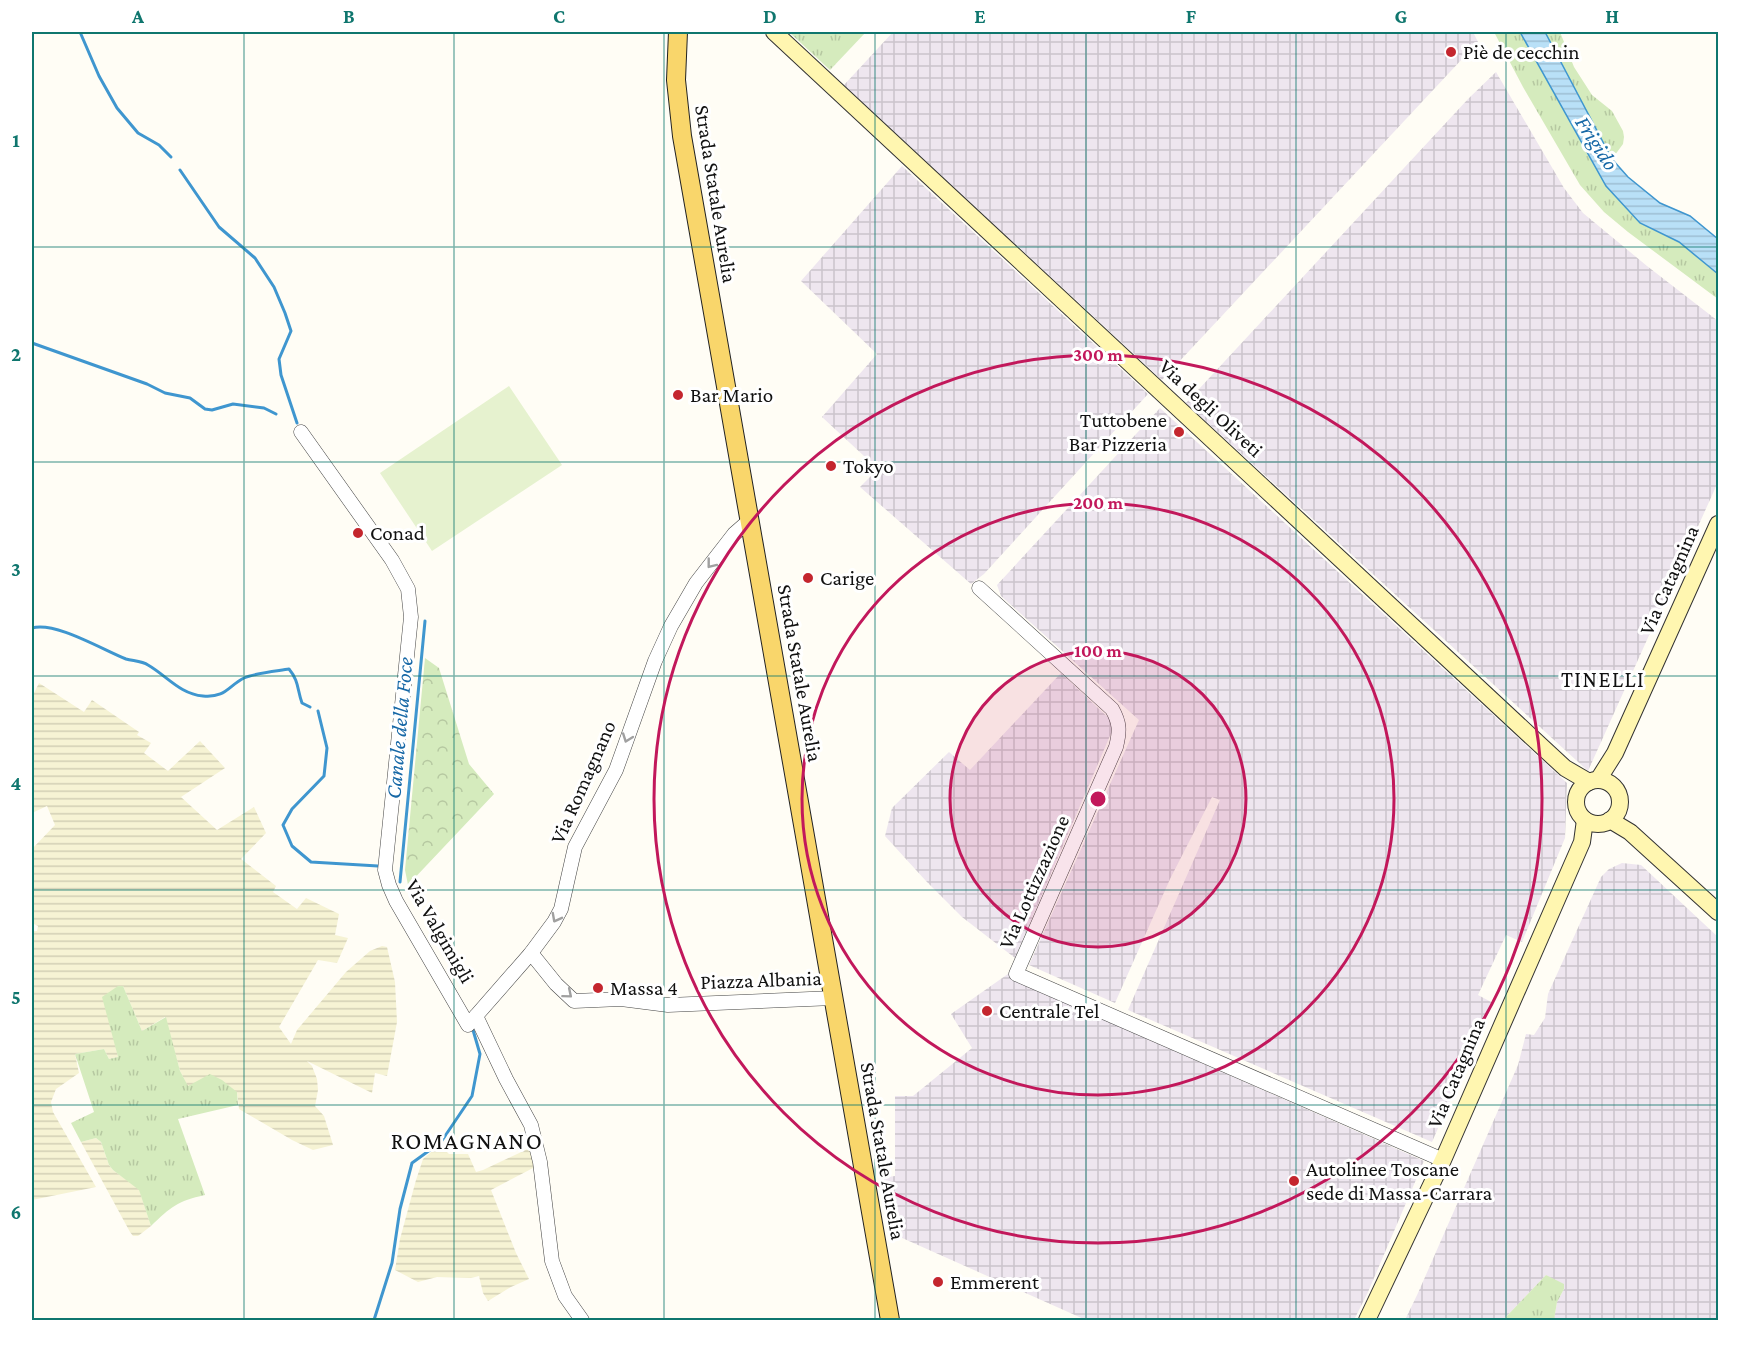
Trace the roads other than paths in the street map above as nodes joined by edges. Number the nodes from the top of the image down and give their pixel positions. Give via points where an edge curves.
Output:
1 (678, 32) edge
2 (774, 32) edge
3 (301, 432) dead end
4 (750, 520) junction
5 (1719, 524) edge
6 (980, 588) dead end
7 (1595, 785) junction
8 (1602, 819) junction
9 (1719, 912) edge
10 (531, 953) junction
11 (834, 998) junction
12 (472, 1020) junction
13 (1443, 1160) junction
14 (582, 1320) edge
15 (890, 1320) edge
16 (1366, 1320) edge

1 - 4 main road, Strada Statale Aurelia via 676,80 682,136
2 - 7 main road, Via degli Oliveti via 1565,768
3 - 12 street, Via Valgimigli via 392,560 408,589 411,617 385,870 396,901
4 -> 10 street, Via Romagnano via 734,534 696,583 671,626 616,770 574,846 561,909
4 - 11 main road, Strada Statale Aurelia
5 - 7 main road, Via Catagnina via 1615,753
6 - 13 street, Via Lottizzazione via 1113,709 1119,721 1116,747 1016,974
7 - 8 main road via 1619,798
7 - 8 main road via 1576,800 1577,808
8 - 9 main road via 1630,832
8 - 13 main road, Via Catagnina via 1582,842
10 -> 11 street, Piazza Albania via 574,1001 621,999 668,1005
10 - 12 street, Via Romagnano
11 - 15 main road, Strada Statale Aurelia
12 - 14 street, Via Valgimigli via 531,1125 540,1162 552,1261 565,1296
13 - 16 main road, Via Catagnina

